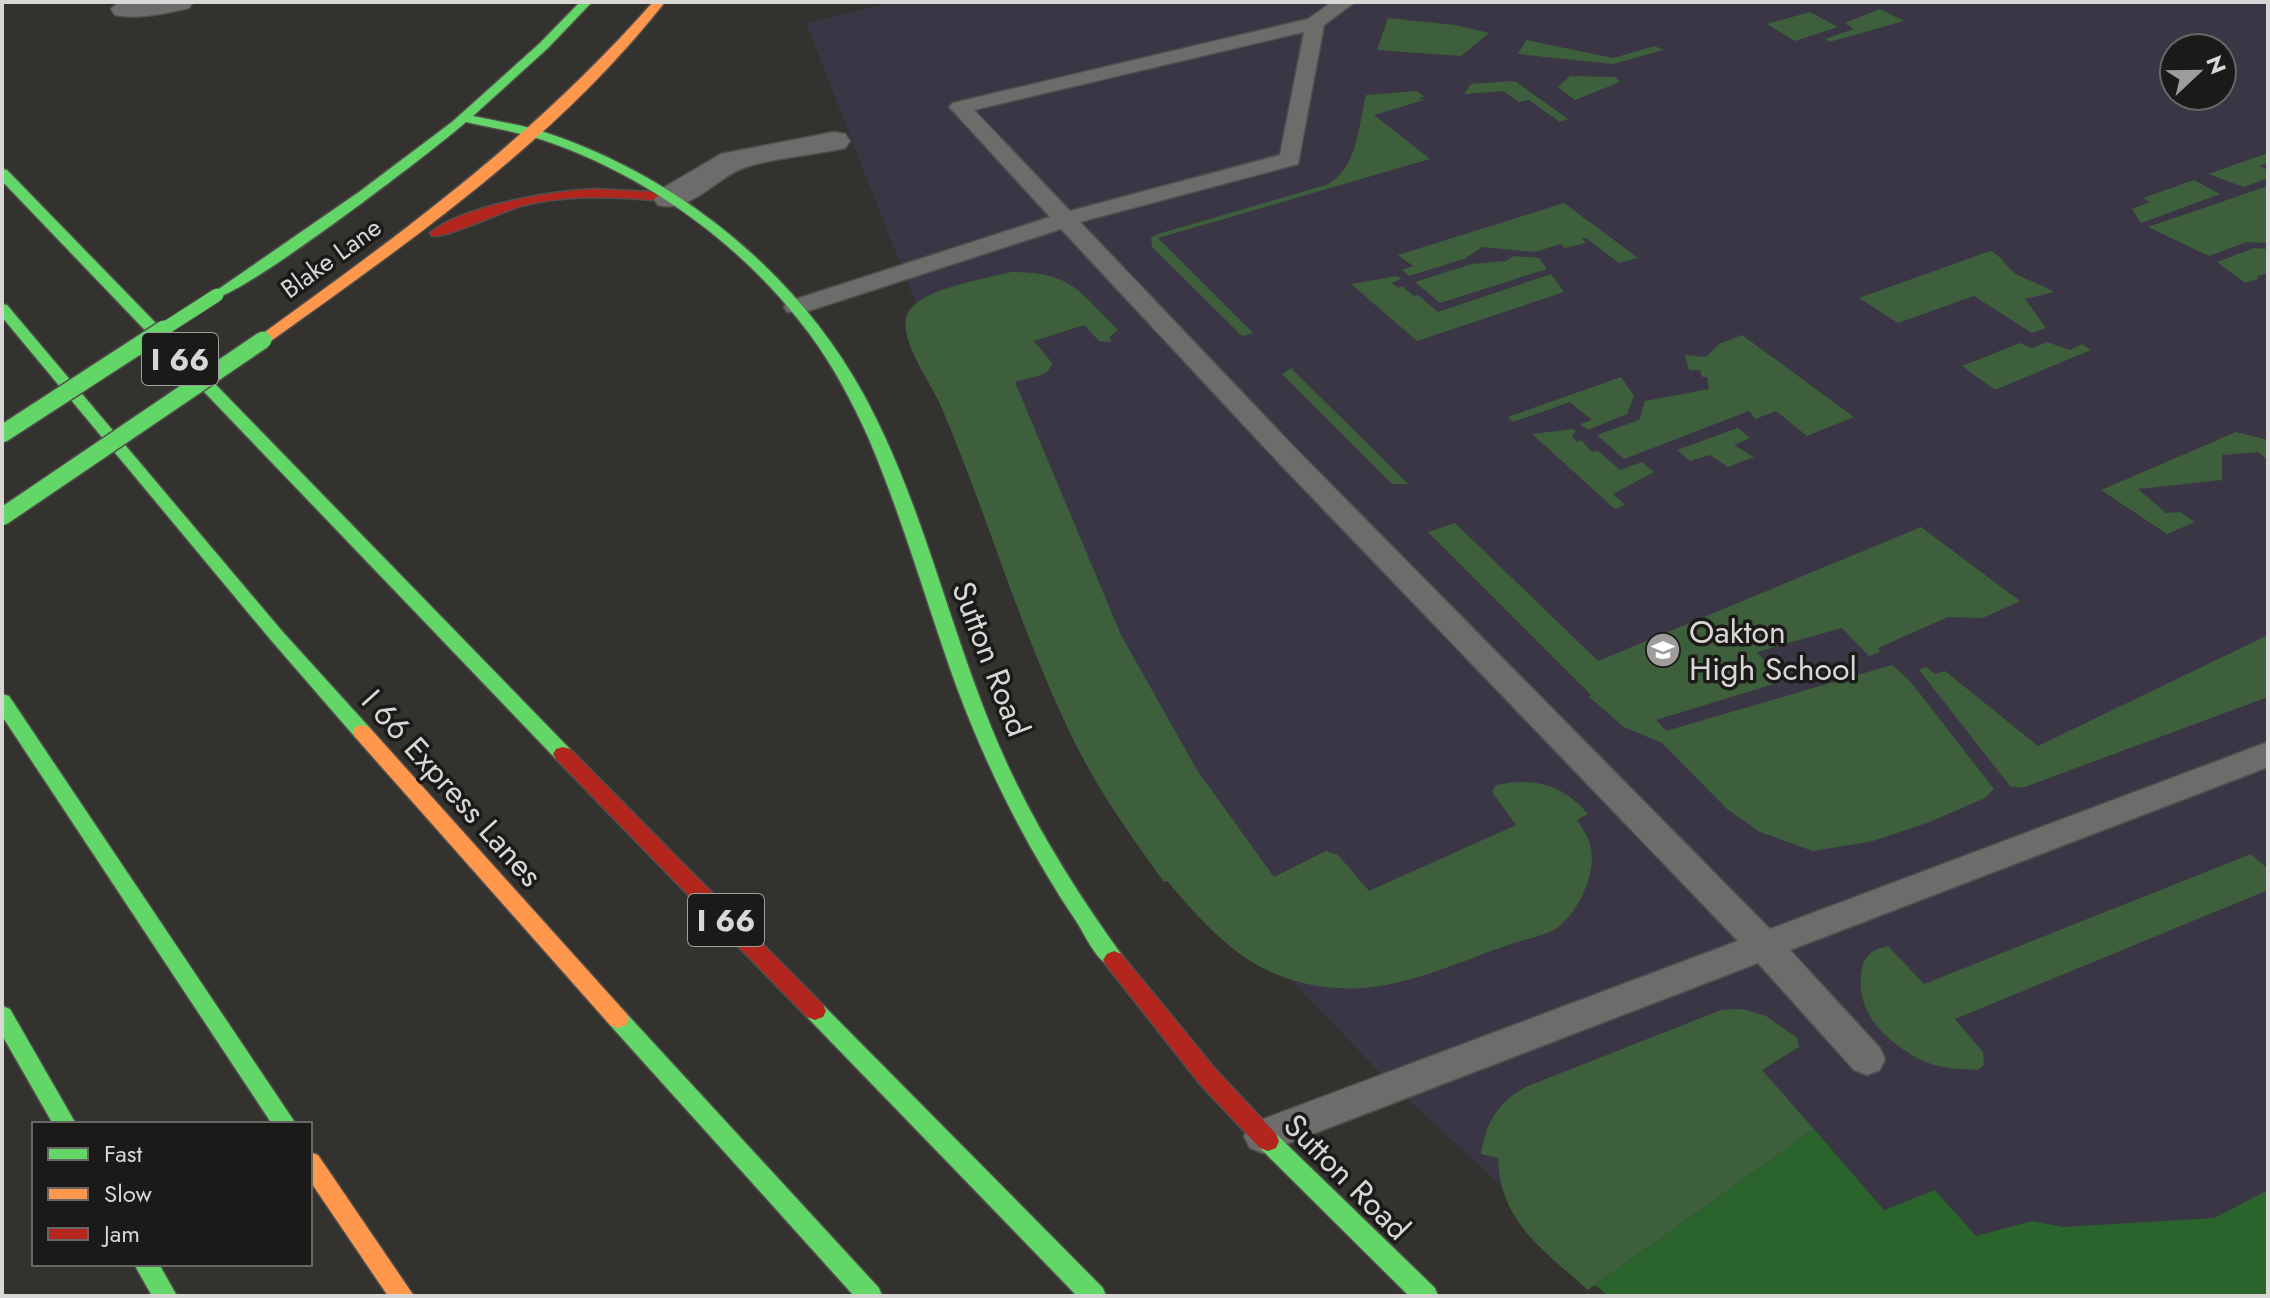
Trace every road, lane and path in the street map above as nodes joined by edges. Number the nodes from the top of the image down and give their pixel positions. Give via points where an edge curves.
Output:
1 (179, 2) edge
2 (586, 2) edge
3 (659, 2) edge
4 (1345, 2) edge
5 (125, 9) dead end
6 (1315, 23) junction
7 (468, 119) junction
8 (537, 133) junction
9 (834, 141) dead end
10 (2, 173) edge
11 (670, 198) junction
12 (1067, 219) junction
13 (357, 272) junction
14 (796, 307) junction
15 (2, 308) edge
16 (2, 434) edge
17 (2, 517) edge
18 (2, 701) edge
19 (2268, 754) edge
20 (1765, 943) junction
21 (2, 1015) edge
22 (1867, 1059) dead end
23 (64, 1122) edge
24 (284, 1122) edge
25 (1263, 1136) junction
26 (312, 1165) edge
27 (147, 1266) edge
28 (165, 1296) edge
29 (402, 1296) edge
30 (870, 1296) edge
31 (1094, 1296) edge
32 (1426, 1296) edge

1 - 5 street
2 - 7 main road, Blake Lane via 532,63
3 - 8 main road, Blake Lane via 633,37
4 - 6 lane
6 - 12 lane via 1290,159
6 - 12 lane via 960,107
7 - 8 main road, Sutton Road
7 - 16 main road, Blake Lane, bridge via 397,174
8 - 11 main road, Sutton Road via 597,157
8 - 13 main road, Blake Lane
9 - 11 street via 732,161
10 - 31 main road, I 66 via 358,545
11 - 13 main road via 588,189 518,198
11 - 14 main road, Sutton Road via 742,249
12 - 14 lane
12 - 20 lane via 1206,373
13 - 17 main road, Blake Lane, bridge
14 - 25 main road, Sutton Road via 850,384 874,434 988,742 1029,827 1135,990
15 - 30 main road, I 66 Express Lanes via 276,635
18 - 24 main road
19 - 20 lane
20 - 22 lane
20 - 25 lane
21 - 23 main road
25 - 32 main road, Sutton Road
26 - 29 main road
27 - 28 main road

